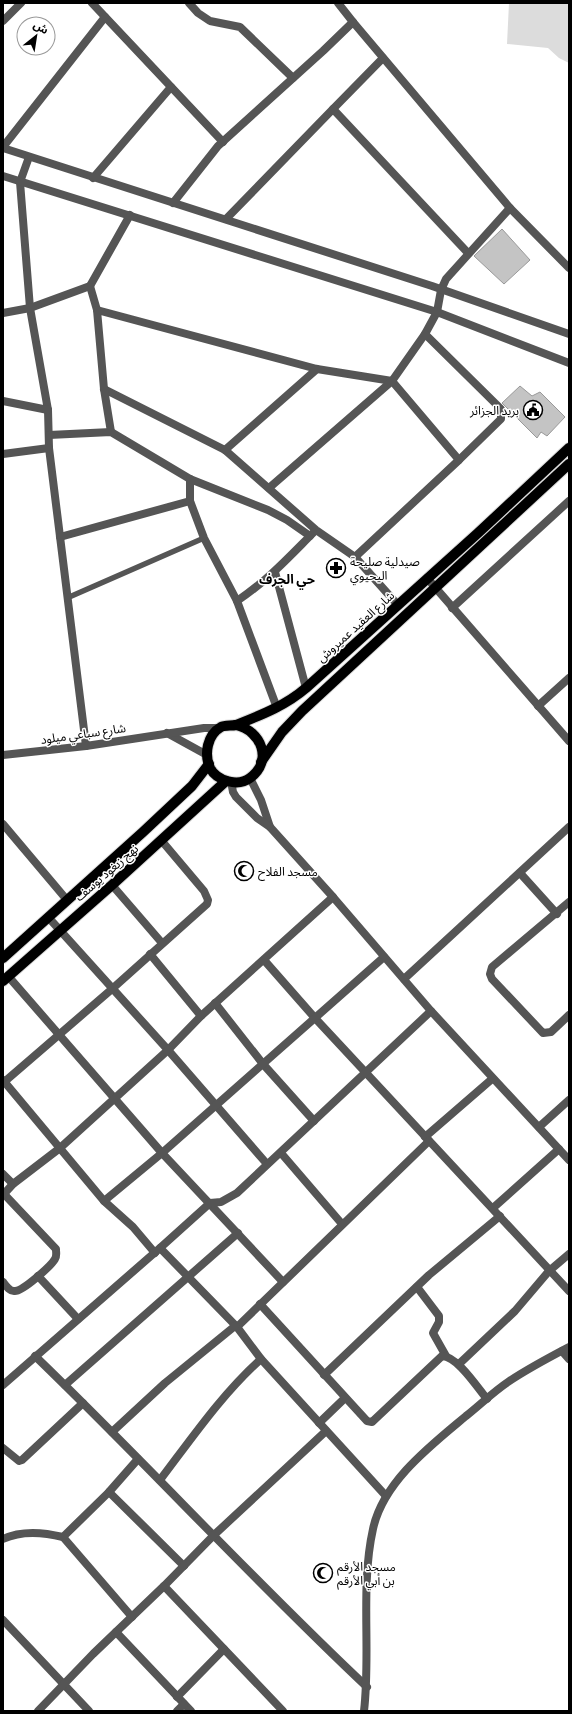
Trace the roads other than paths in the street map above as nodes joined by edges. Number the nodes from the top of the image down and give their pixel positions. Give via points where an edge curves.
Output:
1 (21, 3) edge
2 (92, 3) edge
3 (189, 3) edge
4 (338, 3) edge
5 (105, 17) junction
6 (3, 21) edge
7 (353, 22) junction
8 (383, 58) junction
9 (293, 78) junction
10 (172, 88) junction
11 (333, 109) junction
12 (223, 142) junction
13 (3, 148) edge
14 (29, 157) junction
15 (3, 176) edge
16 (93, 178) junction
17 (20, 182) junction
18 (173, 203) junction
19 (510, 208) junction
20 (130, 215) junction
21 (226, 219) junction
22 (468, 253) junction
23 (569, 268) edge
24 (90, 286) junction
25 (441, 290) junction
26 (30, 308) junction
27 (97, 310) junction
28 (437, 312) junction
29 (3, 313) edge
30 (425, 334) junction
31 (569, 334) edge
32 (569, 363) edge
33 (317, 369) junction
34 (392, 381) junction
35 (104, 389) junction
36 (3, 401) edge
37 (48, 410) junction
38 (111, 432) junction
39 (49, 434) junction
40 (49, 448) junction
41 (569, 448) edge
42 (225, 450) junction
43 (3, 454) edge
44 (460, 460) junction
45 (569, 464) edge
46 (190, 479) junction
47 (269, 488) junction
48 (190, 501) junction
49 (569, 501) edge
50 (316, 530) junction
51 (310, 536) junction
52 (60, 537) junction
53 (204, 538) junction
54 (355, 557) junction
55 (275, 572) junction
56 (427, 578) junction
57 (435, 588) junction
58 (67, 598) junction
59 (237, 601) junction
60 (397, 604) junction
61 (452, 608) junction
62 (569, 678) edge
63 (306, 688) junction
64 (538, 706) junction
65 (277, 708) junction
66 (236, 725) junction
67 (219, 728) junction
68 (167, 733) junction
69 (569, 741) edge
70 (86, 746) junction
71 (3, 755) edge
72 (208, 760) junction
73 (261, 762) junction
74 (250, 778) junction
75 (228, 781) junction
76 (3, 824) edge
77 (270, 827) junction
78 (569, 827) edge
79 (162, 840) junction
80 (520, 873) junction
81 (112, 885) junction
82 (333, 897) junction
83 (67, 900) junction
84 (569, 902) edge
85 (557, 914) junction
86 (48, 917) junction
87 (60, 929) junction
88 (162, 943) junction
89 (150, 954) junction
90 (384, 957) junction
91 (3, 958) edge
92 (264, 960) junction
93 (6, 978) edge
94 (404, 979) junction
95 (112, 989) junction
96 (215, 1003) junction
97 (431, 1011) junction
98 (201, 1016) junction
99 (314, 1017) junction
100 (568, 1019) edge
101 (60, 1033) junction
102 (168, 1050) junction
103 (263, 1064) junction
104 (366, 1073) junction
105 (492, 1079) junction
106 (3, 1082) edge
107 (114, 1098) junction
108 (569, 1100) edge
109 (215, 1105) junction
110 (314, 1121) junction
111 (539, 1127) junction
112 (427, 1139) junction
113 (60, 1148) junction
114 (559, 1149) junction
115 (162, 1153) junction
116 (281, 1153) junction
117 (569, 1160) edge
118 (267, 1164) junction
119 (3, 1174) edge
120 (13, 1184) junction
121 (3, 1194) edge
122 (104, 1201) junction
123 (210, 1202) junction
124 (493, 1208) junction
125 (500, 1216) junction
126 (342, 1224) junction
127 (238, 1233) junction
128 (158, 1251) junction
129 (569, 1254) edge
130 (550, 1272) junction
131 (38, 1276) junction
132 (189, 1277) junction
133 (3, 1282) edge
134 (283, 1282) junction
135 (417, 1287) junction
136 (569, 1291) edge
137 (260, 1304) junction
138 (78, 1319) junction
139 (236, 1326) junction
140 (565, 1349) edge
141 (35, 1356) junction
142 (446, 1356) junction
143 (261, 1359) junction
144 (569, 1359) edge
145 (459, 1364) junction
146 (324, 1375) junction
147 (3, 1385) edge
148 (65, 1385) junction
149 (345, 1398) junction
150 (487, 1399) junction
151 (84, 1402) junction
152 (319, 1424) junction
153 (326, 1431) junction
154 (112, 1432) junction
155 (3, 1448) edge
156 (138, 1459) junction
157 (160, 1480) junction
158 (109, 1492) junction
159 (386, 1496) junction
160 (214, 1535) junction
161 (63, 1537) junction
162 (3, 1539) edge
163 (184, 1566) junction
164 (164, 1586) junction
165 (132, 1617) junction
166 (3, 1620) edge
167 (116, 1632) junction
168 (224, 1649) junction
169 (63, 1685) junction
170 (367, 1687) junction
171 (177, 1697) junction
172 (184, 1704) junction
173 (38, 1711) edge
174 (89, 1711) edge
175 (177, 1711) edge
176 (191, 1711) edge
177 (283, 1711) edge
178 (364, 1711) edge

1 - 6 street
2 - 5 street
3 - 9 street via 210,21 240,27
4 - 7 street
5 - 10 street
5 - 13 street
7 - 8 street
7 - 9 street
8 - 11 street
8 - 19 street
9 - 12 street
10 - 12 street
10 - 16 street
11 - 21 street
11 - 22 street
12 - 18 street
13 - 14 street
14 - 16 street
14 - 17 street
15 - 17 street
16 - 18 street
17 - 20 street
17 - 26 street
18 - 21 street
19 - 22 street
19 - 23 street
20 - 24 street
20 - 28 street
21 - 25 street
22 - 25 street via 446,278
24 - 26 street
24 - 27 street
25 - 28 street
25 - 31 street
26 - 29 street
26 - 37 street
27 - 33 street
27 - 35 street
28 - 30 street
28 - 32 street
30 - 34 street
30 - 44 street via 502,409 498,423
33 - 34 street
33 - 42 street
34 - 44 street
34 - 47 street
35 - 38 street
35 - 42 street
36 - 37 street
37 - 39 street
38 - 39 street
38 - 46 street
39 - 40 street
40 - 43 street
40 - 52 street
41 - 56 main road, شارع العقيد عميروش
42 - 47 street
44 - 54 street
45 - 57 main road
46 - 48 street
46 - 51 street via 268,510
47 - 50 street
48 - 52 street
48 - 53 street
49 - 61 street
50 - 51 street
50 - 54 street
51 - 55 street
52 - 58 street
53 - 58 lane
53 - 59 street
54 - 60 street
55 - 59 street
55 - 63 street
56 - 57 street
56 - 60 main road, شارع العقيد عميروش
57 - 61 street
57 - 73 main road via 302,711 282,732
58 - 70 street
59 - 65 street
60 - 63 main road, شارع العقيد عميروش
61 - 64 street
62 - 64 street
63 - 65 main road, شارع العقيد عميروش
64 - 69 street
65 - 66 main road, شارع العقيد عميروش
66 - 67 main road
66 - 73 main road via 244,727 257,737 261,745
67 - 68 street, شارع سباعي ميلود
67 - 72 main road via 209,740
68 - 70 street, شارع سباعي ميلود
68 - 72 street
70 - 71 street, شارع سباعي ميلود
72 - 75 main road via 216,775
72 - 83 main road, نهج زيغود يوسف via 192,786
73 - 74 main road
74 - 75 main road
74 - 77 street
75 - 77 street via 236,797
75 - 79 main road, نهج زيغود يوسف
76 - 83 street
77 - 82 street
78 - 80 street
79 - 81 main road, نهج زيغود يوسف
79 - 88 street via 204,891 208,901 204,908
80 - 85 street
80 - 94 street
81 - 87 main road, نهج زيغود يوسف
81 - 88 street
82 - 90 street
82 - 92 street
83 - 86 main road, نهج زيغود يوسف
84 - 85 street
85 - 100 street via 492,967 490,974 543,1033 551,1032
86 - 87 street
86 - 91 main road, نهج زيغود يوسف
87 - 93 main road, نهج زيغود يوسف
87 - 95 street
88 - 89 street
89 - 95 street
89 - 98 street
90 - 94 street
90 - 99 street
92 - 96 street
92 - 99 street
93 - 101 street
94 - 97 street
95 - 101 street
95 - 102 street
96 - 98 street
96 - 103 street
97 - 104 street
97 - 105 street
98 - 102 street
99 - 103 street
99 - 104 street
101 - 106 street
101 - 107 street
102 - 107 street
102 - 109 street
103 - 109 street
103 - 110 street
104 - 110 street
104 - 112 street
105 - 111 street
105 - 112 street
106 - 113 street
107 - 113 street
107 - 115 street
108 - 111 street
109 - 115 street
109 - 118 street
110 - 116 street
111 - 114 street
112 - 124 street
112 - 126 street
113 - 120 street
113 - 122 street
114 - 117 street
114 - 124 street
115 - 122 street
115 - 123 street
116 - 118 street
116 - 126 street
118 - 123 street via 237,1193 221,1202
119 - 120 street
120 - 121 street
121 - 131 street via 56,1249 55,1259
122 - 128 street
123 - 127 street
123 - 128 street
124 - 125 street
125 - 130 street
125 - 135 street
126 - 134 street
127 - 132 street
127 - 134 street
128 - 132 street
128 - 138 street
129 - 130 street
130 - 136 street
130 - 145 street via 515,1311
131 - 133 street via 15,1292
131 - 138 street
132 - 139 street
132 - 148 street
134 - 137 street
135 - 142 street via 439,1316 439,1322 432,1333
135 - 146 street
137 - 139 street
137 - 146 street
138 - 141 street
139 - 143 street
139 - 154 street via 165,1383
140 - 144 street
140 - 150 street via 507,1382
141 - 147 street
141 - 148 street
142 - 145 street
142 - 149 street via 442,1356 372,1422 362,1417
143 - 152 street
143 - 157 street via 223,1397
145 - 150 street
146 - 149 street
148 - 151 street
149 - 152 street
150 - 159 street via 433,1443
151 - 154 street
151 - 155 street via 22,1460 15,1459
152 - 153 street
153 - 159 street
153 - 160 street
154 - 156 street
156 - 157 street
156 - 158 street
157 - 160 street
158 - 161 street
158 - 163 street
159 - 170 street via 373,1529 369,1554
160 - 163 street
160 - 170 street via 305,1629
161 - 162 street via 21,1533
161 - 165 street
163 - 164 street
164 - 165 street
164 - 168 street
165 - 167 street
166 - 169 street
167 - 169 street
167 - 171 street
168 - 171 street
168 - 177 street
169 - 173 street
169 - 174 street
170 - 178 street
171 - 172 street
172 - 175 street
172 - 176 street

